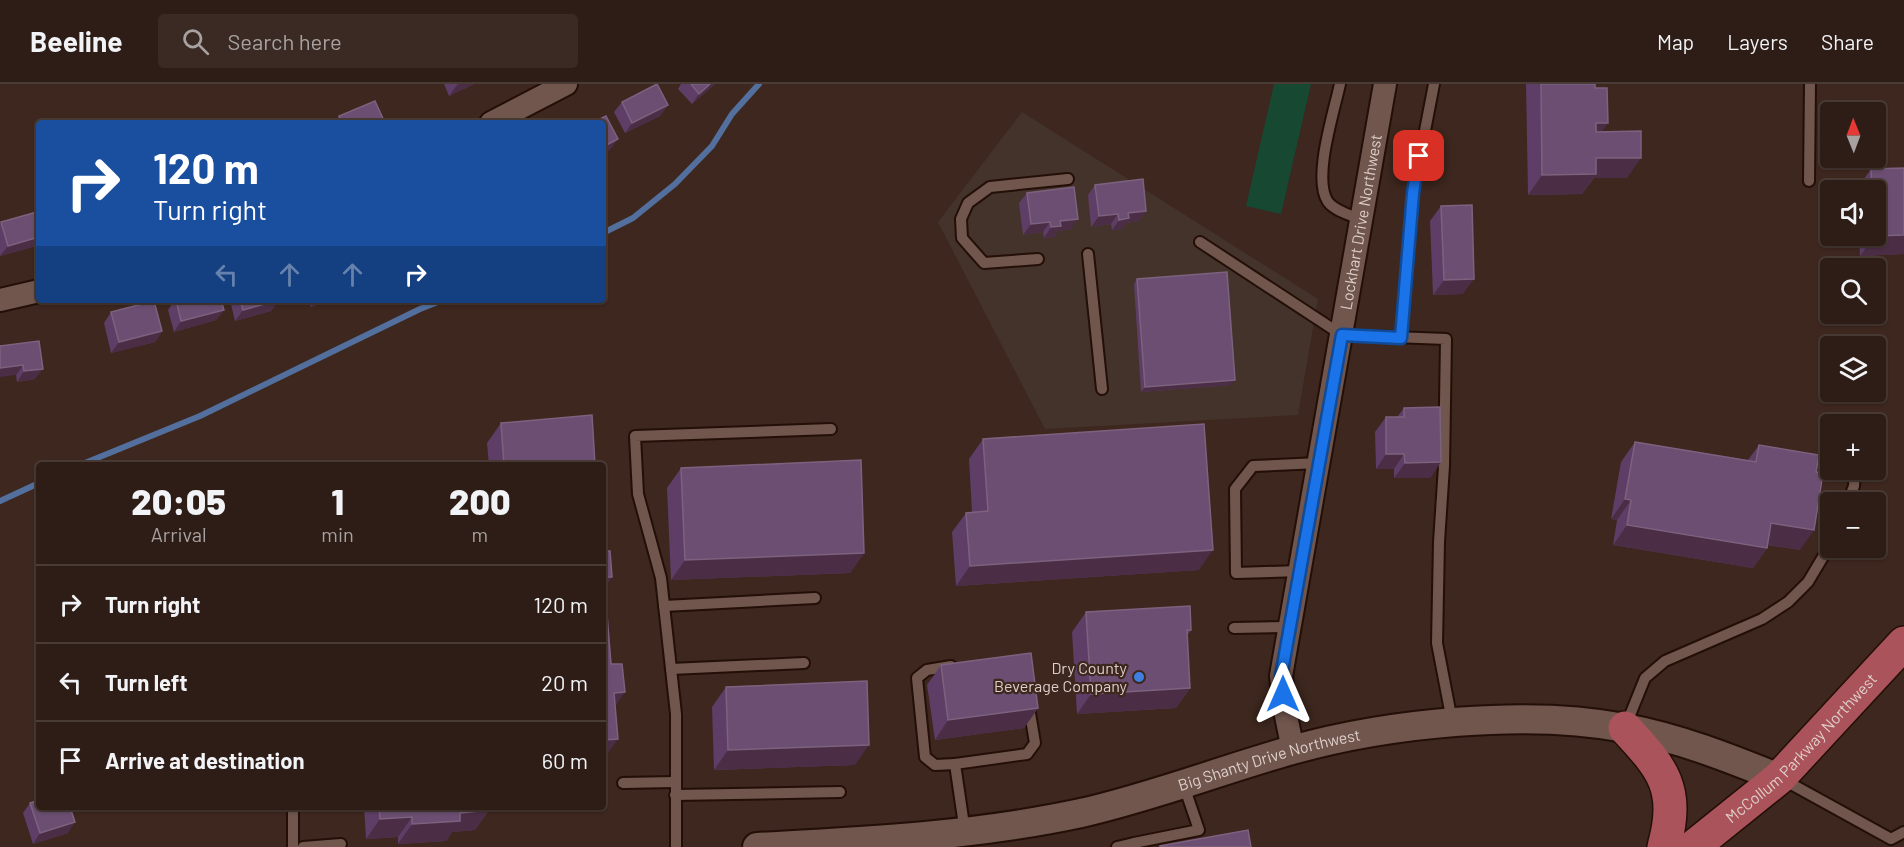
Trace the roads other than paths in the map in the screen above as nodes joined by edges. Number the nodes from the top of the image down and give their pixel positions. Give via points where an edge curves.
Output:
1 (566, 84) edge
2 (1340, 84) edge
3 (1385, 84) edge
4 (1434, 84) edge
5 (1810, 84) edge
6 (527, 93) edge
7 (495, 120) edge
8 (1068, 179) dead end
9 (1809, 181) dead end
10 (1360, 219) junction
11 (1200, 242) dead end
12 (1088, 254) dead end
13 (1038, 259) dead end
14 (36, 292) edge
15 (0, 300) edge
16 (1342, 335) junction
17 (1401, 338) junction
18 (1102, 389) dead end
19 (831, 429) dead end
20 (1319, 463) junction
21 (1822, 558) edge
22 (1300, 571) junction
23 (814, 598) dead end
24 (664, 606) junction
25 (1289, 627) junction
26 (1234, 628) dead end
27 (1904, 643) edge
28 (804, 663) dead end
29 (959, 665) edge
30 (671, 669) junction
31 (1028, 697) edge
32 (1453, 723) junction
33 (1624, 728) junction
34 (1293, 750) junction
35 (954, 764) junction
36 (1779, 778) junction
37 (675, 782) junction
38 (1184, 782) junction
39 (623, 783) dead end
40 (840, 792) dead end
41 (675, 795) junction
42 (293, 810) edge
43 (965, 832) junction
44 (1904, 832) edge
45 (1892, 843) edge
46 (341, 844) dead end
47 (1135, 845) edge
48 (293, 847) edge
49 (303, 847) edge
50 (676, 847) edge
51 (758, 847) edge
52 (1117, 847) edge
53 (1664, 847) edge
54 (1693, 847) edge

1 - 6 street
2 - 10 lane via 1321,173 1323,191 1338,210
3 - 10 street, Lockhart Drive Northwest
4 - 17 lane via 1413,193
5 - 9 lane
6 - 7 street
8 - 13 lane via 990,187 968,203 961,219 962,238 984,263
10 - 16 street, Lockhart Drive Northwest
11 - 16 lane
12 - 18 lane
14 - 15 street
16 - 17 lane
16 - 20 street, Lockhart Drive Northwest
17 - 32 lane via 1446,339 1437,643
19 - 24 lane via 635,436 638,494 661,578
20 - 22 street, Lockhart Drive Northwest
20 - 22 lane via 1253,466 1235,489 1236,573
21 - 33 lane via 1808,582 1788,602 1762,619 1665,661 1644,678
22 - 25 street, Lockhart Drive Northwest
23 - 24 lane
24 - 30 lane
25 - 26 lane
25 - 34 street, Lockhart Drive Northwest via 1281,676
27 - 36 main road, McCollum Parkway Northwest
28 - 30 lane
29 - 35 lane via 927,670 917,678 925,757 935,765
30 - 37 lane via 676,714
31 - 35 lane via 1035,743 1027,754
32 - 33 street, Big Shanty Drive Northwest via 1541,720
32 - 34 street, Big Shanty Drive Northwest via 1360,735
33 - 36 street, Big Shanty Drive Northwest via 1671,738
33 - 53 main road via 1650,754 1667,783 1671,816
34 - 38 street, Big Shanty Drive Northwest
35 - 43 lane
36 - 45 lane
36 - 54 main road, McCollum Parkway Northwest
37 - 39 lane
37 - 41 lane
38 - 43 street, Big Shanty Drive Northwest via 1083,812
38 - 47 lane via 1199,830
40 - 41 lane
41 - 50 lane
42 - 48 lane
43 - 51 street, Big Shanty Drive Northwest
44 - 45 lane
46 - 49 lane
47 - 52 lane

